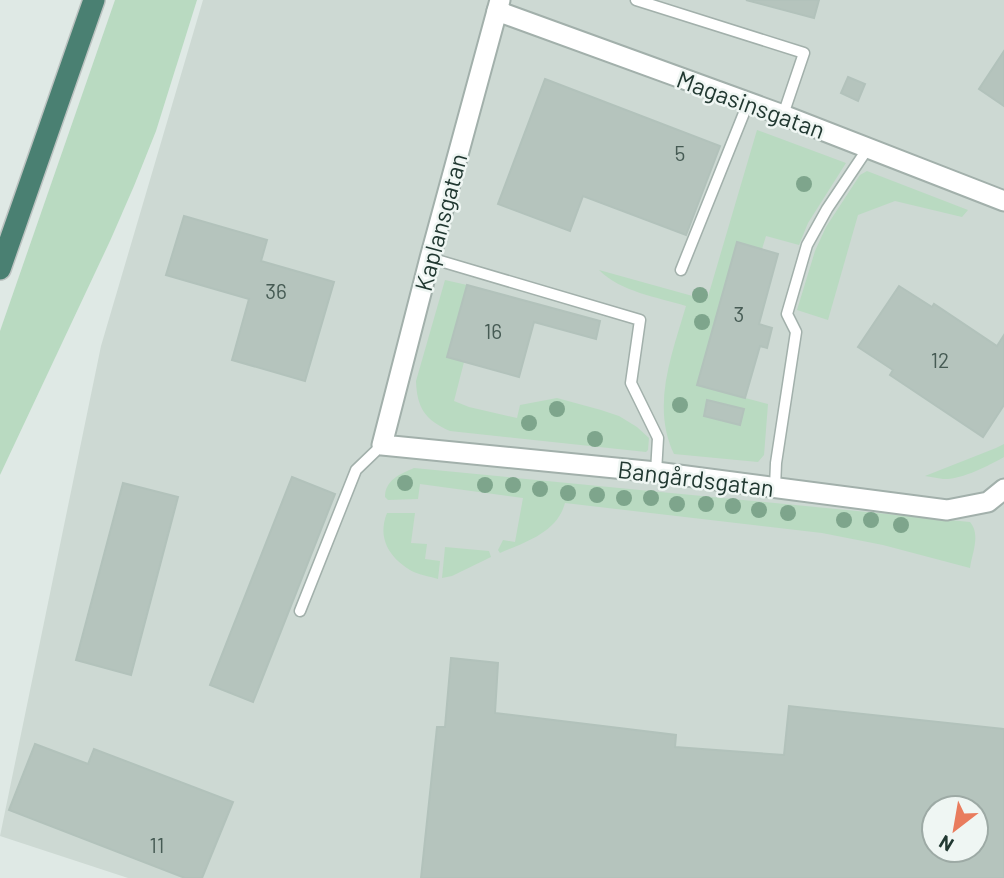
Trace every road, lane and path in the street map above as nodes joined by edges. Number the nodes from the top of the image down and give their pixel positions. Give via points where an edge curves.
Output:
1 (94, 0) edge
2 (636, 0) edge
3 (498, 5) edge
4 (748, 103) junction
5 (783, 115) junction
6 (868, 148) junction
7 (1004, 201) edge
8 (430, 258) junction
9 (0, 269) edge
10 (681, 270) dead end
11 (382, 445) junction
12 (656, 472) junction
13 (775, 488) junction
14 (1004, 489) edge
15 (996, 504) edge
16 (300, 611) dead end

1 - 9 highway
2 - 5 lane via 804,53
3 - 4 street, Magasinsgatan
3 - 8 street, Kaplansgatan
4 - 5 street, Magasinsgatan
4 - 10 lane
5 - 6 street, Magasinsgatan
6 - 7 street, Magasinsgatan
6 - 13 lane via 807,244 786,314 796,332
8 - 11 street, Kaplansgatan
8 - 12 lane via 640,320 631,383 658,438
11 - 12 street, Bangårdsgatan
11 - 16 lane via 356,470
12 - 13 street, Bangårdsgatan
13 - 15 street, Bangårdsgatan via 947,510
14 - 15 street, Bangårdsgatan

